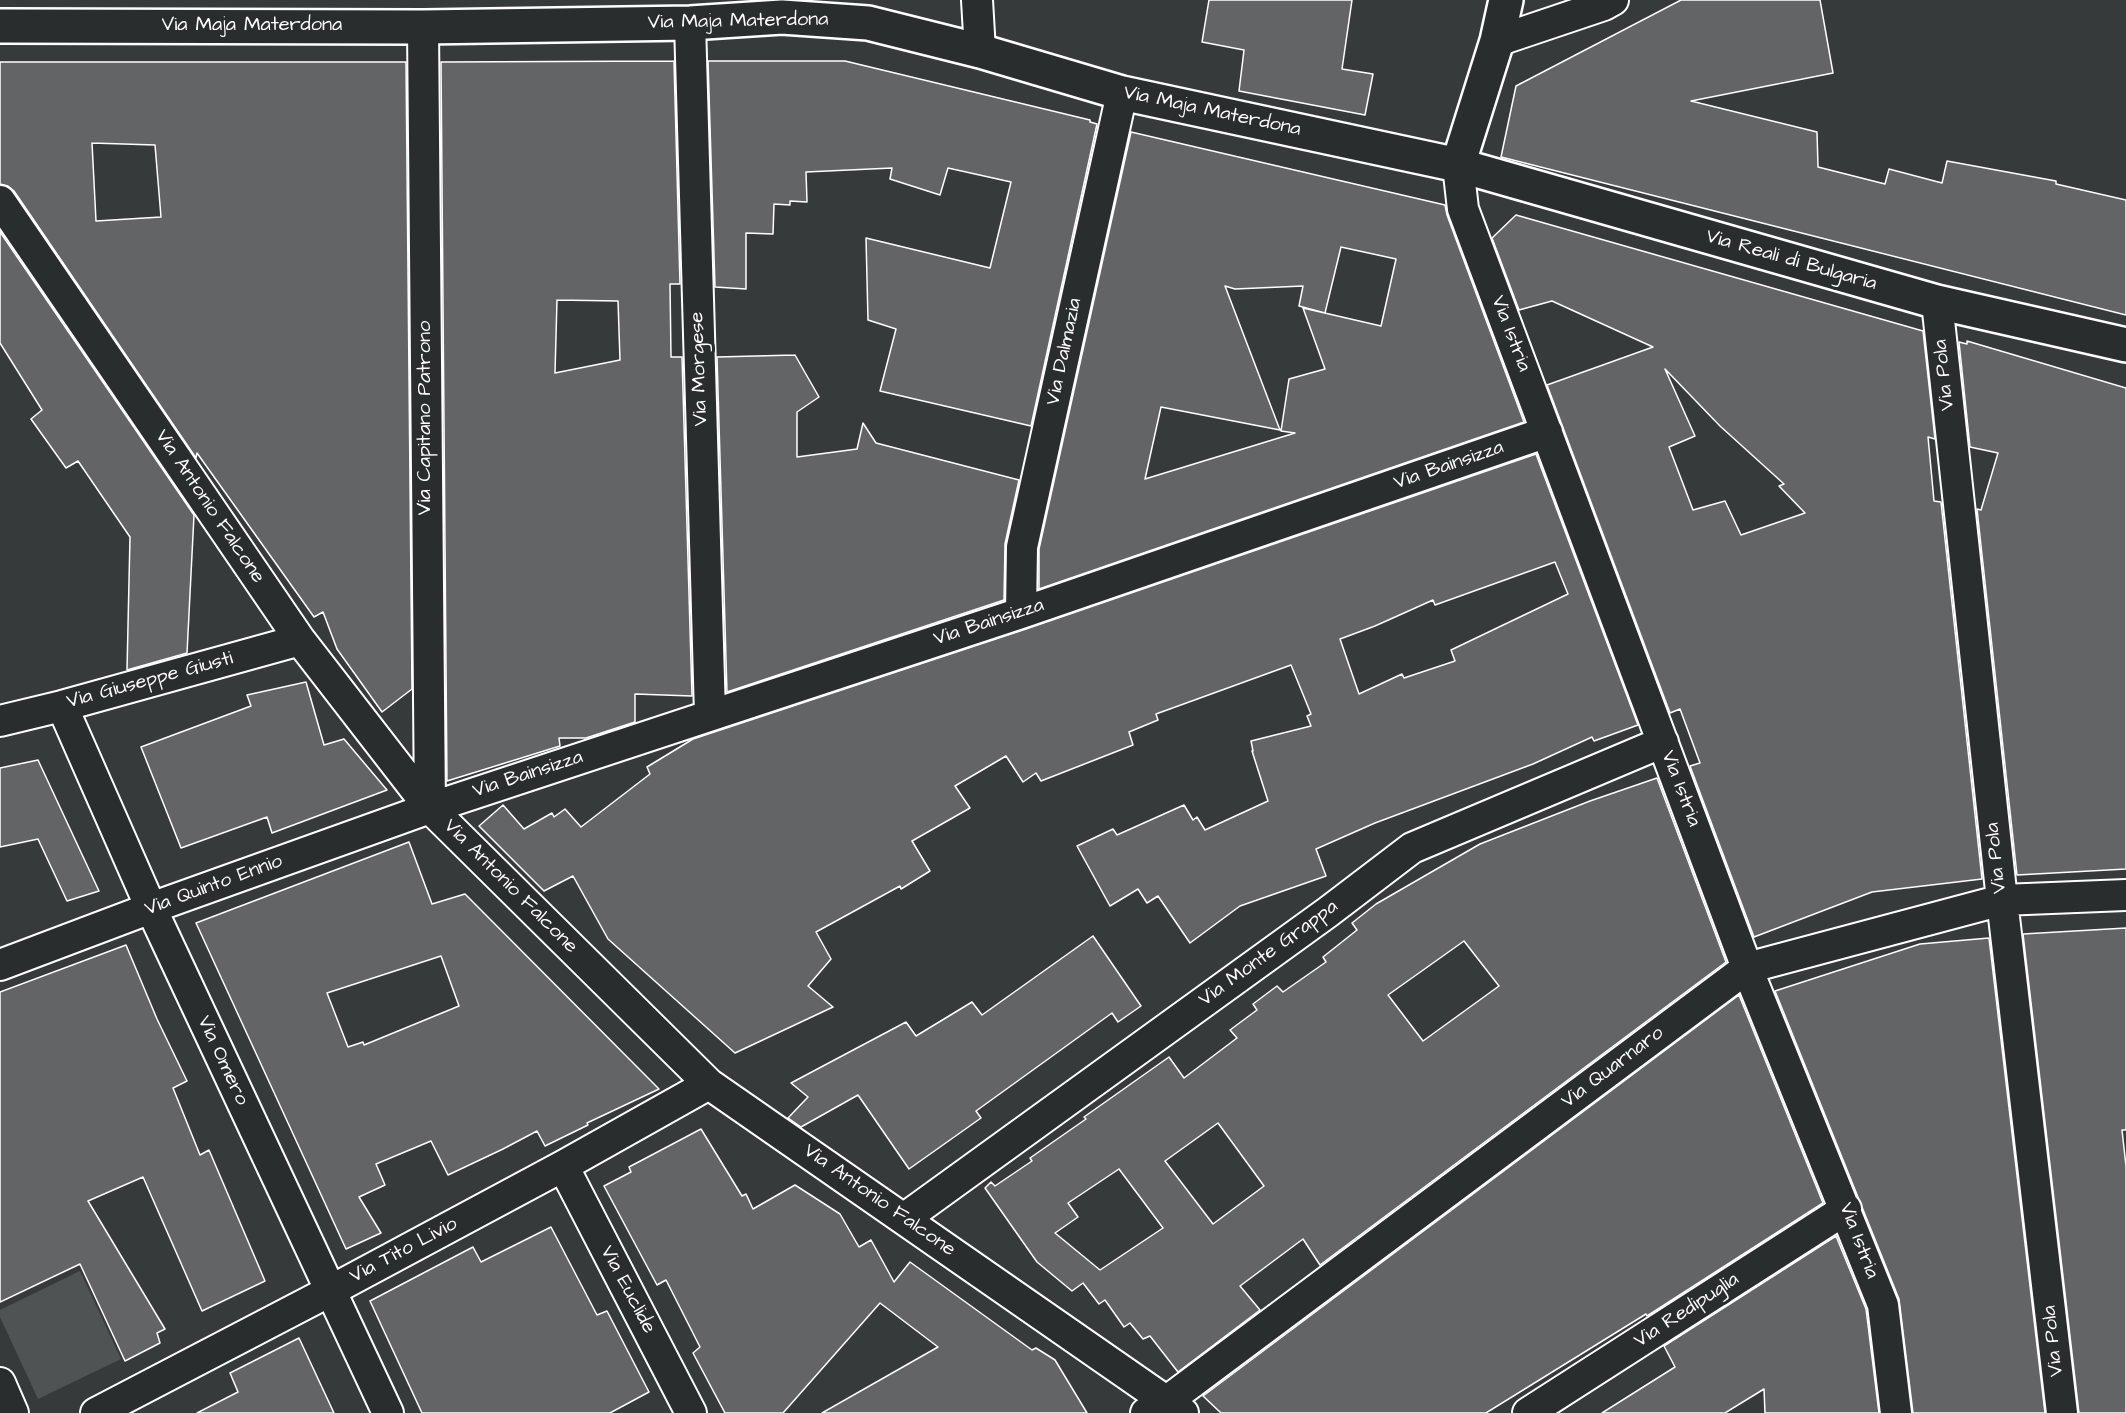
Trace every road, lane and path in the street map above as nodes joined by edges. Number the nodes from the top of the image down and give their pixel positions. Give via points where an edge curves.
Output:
1 (977, 0) edge
2 (1506, 0) edge
3 (1613, 0) edge
4 (774, 9) edge
5 (690, 23) junction
6 (0, 26) edge
7 (423, 27) junction
8 (1497, 41) junction
9 (980, 51) junction
10 (1122, 93) junction
11 (1458, 165) junction
12 (0, 201) edge
13 (1937, 302) junction
14 (2126, 345) edge
15 (1547, 432) junction
16 (1021, 613) junction
17 (300, 640) junction
18 (62, 706) junction
19 (710, 714) junction
20 (0, 721) edge
21 (1663, 742) junction
22 (430, 808) junction
23 (2126, 895) edge
24 (2002, 900) junction
25 (151, 908) junction
26 (0, 965) edge
27 (1747, 968) junction
28 (709, 1084) junction
29 (563, 1166) junction
30 (1846, 1209) junction
31 (904, 1218) junction
32 (330, 1291) junction
33 (0, 1383) edge
34 (1165, 1409) edge
35 (13, 1413) edge
36 (96, 1413) edge
37 (388, 1413) edge
38 (691, 1413) edge
39 (1528, 1413) edge
40 (1896, 1413) edge
41 (2062, 1413) edge

1 - 9 street
2 - 8 main road
3 - 8 street
4 - 5 main road, Via Maja Materdona
4 - 9 main road, Via Maja Materdona via 868,23
5 - 7 main road, Via Maja Materdona
5 - 19 street, Via Morgese
6 - 7 main road, Via Maja Materdona
7 - 22 street, Via Capitano Patrono
8 - 11 main road
9 - 10 main road, Via Maja Materdona
10 - 11 main road, Via Maja Materdona
10 - 16 street, Via Dalmazia via 1022,547
11 - 13 main road, Via Reali di Bulgaria
11 - 15 street, Via Istria via 1463,209
12 - 17 street, Via Antonio Falcone
13 - 14 main road, Via Reali di Bulgaria
13 - 24 street, Via Pola
15 - 16 street, Via Bainsizza
15 - 21 street, Via Istria
16 - 19 street, Via Bainsizza
17 - 18 street, Via Giuseppe Giusti
17 - 22 street, Via Antonio Falcone
18 - 20 street, Via Giuseppe Giusti
18 - 25 street, Via Omero
19 - 22 street, Via Bainsizza
21 - 27 street, Via Istria
21 - 31 street, Via Monte Grappa via 1412,848
22 - 25 street, Via Quinto Ennio
22 - 28 street, Via Antonio Falcone
23 - 24 street, Via Quarnaro
24 - 27 street, Via Quarnaro
24 - 41 street, Via Pola
25 - 26 street, Via Quinto Ennio
25 - 32 street, Via Omero
27 - 30 street, Via Istria
27 - 34 street, Via Quarnaro
28 - 29 street, Via Tito Livio
28 - 31 street, Via Antonio Falcone
29 - 32 street, Via Tito Livio
29 - 38 street, Via Euclide
30 - 39 street, Via Redipuglia
30 - 40 street, Via Istria via 1883,1305
31 - 34 street, Via Antonio Falcone
32 - 36 street, Via Tito Livio
32 - 37 street, Via Omero
33 - 35 street

